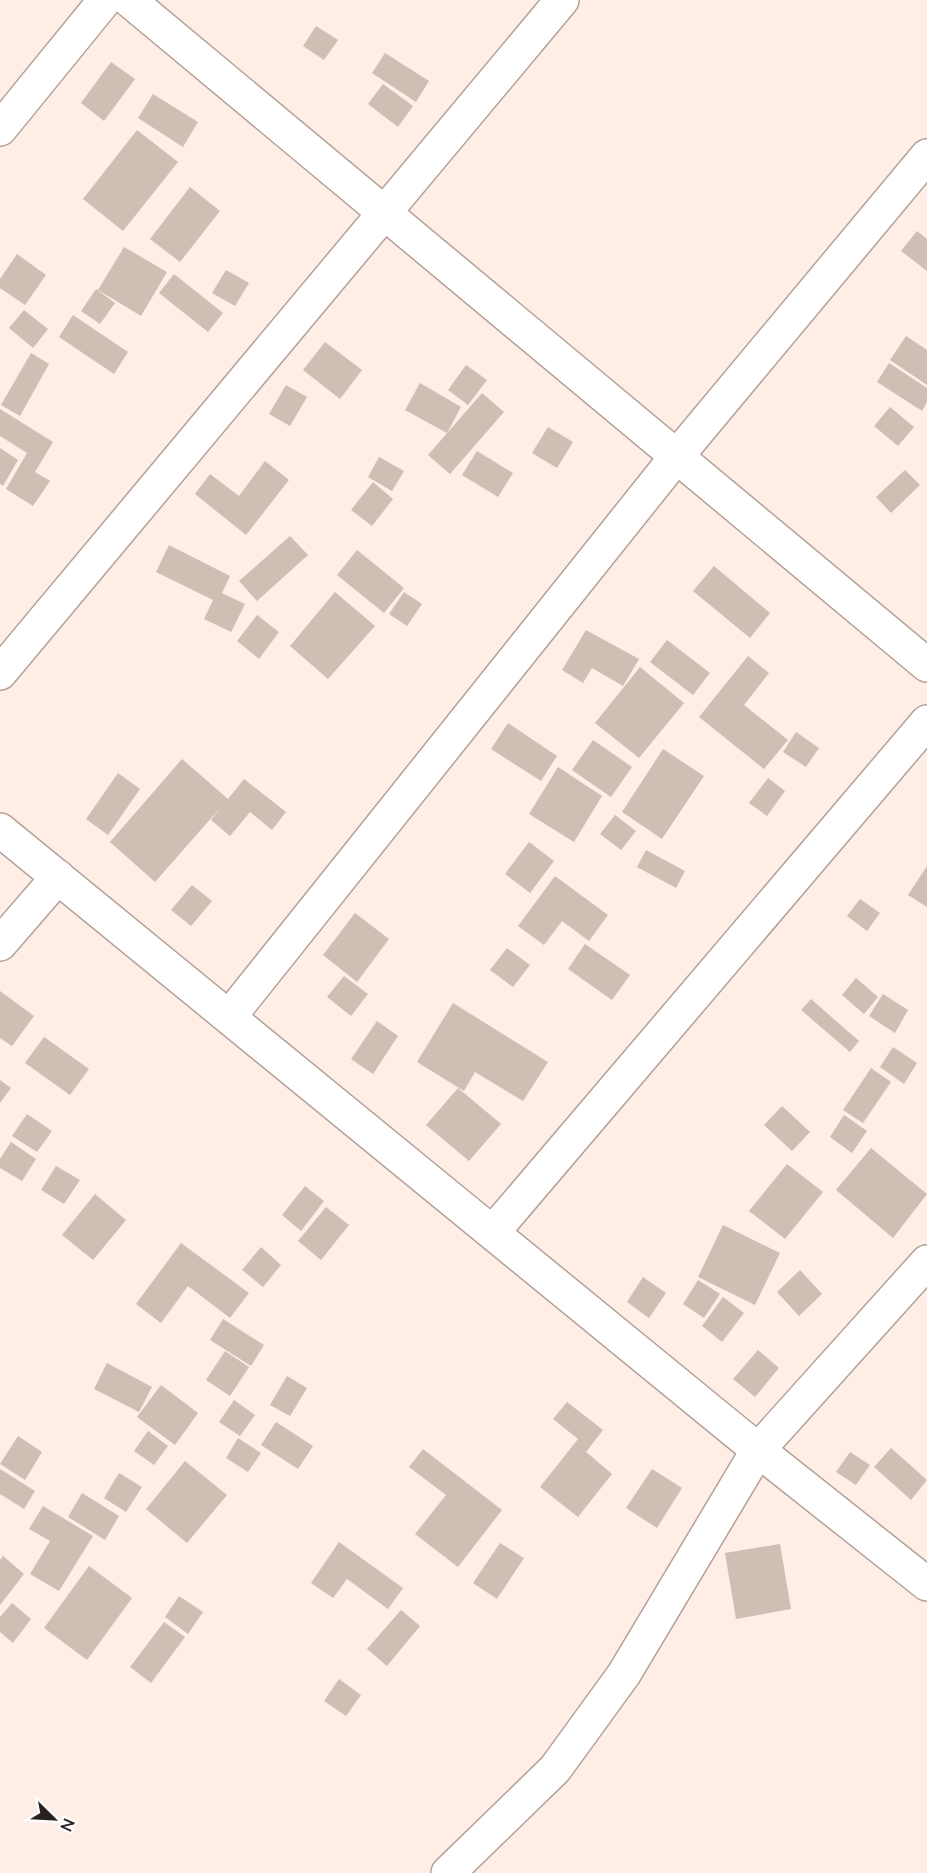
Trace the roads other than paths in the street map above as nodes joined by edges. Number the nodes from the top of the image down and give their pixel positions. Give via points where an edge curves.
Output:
1 (105, 0) edge
2 (129, 0) edge
3 (562, 0) edge
4 (0, 129) edge
5 (927, 156) edge
6 (384, 213) junction
7 (677, 456) junction
8 (927, 665) edge
9 (0, 673) edge
10 (927, 722) edge
11 (0, 830) edge
12 (58, 877) junction
13 (0, 944) edge
14 (229, 1017) junction
15 (493, 1232) junction
16 (927, 1263) edge
17 (758, 1450) junction
18 (927, 1584) edge
19 (448, 1873) edge

1 - 4 street
2 - 6 street
3 - 6 street
5 - 7 street
6 - 7 street
6 - 9 street
7 - 8 street
7 - 14 street
10 - 15 street
11 - 12 street
12 - 13 street
12 - 14 street
14 - 15 street
15 - 17 street
16 - 17 street
17 - 18 street
17 - 19 street via 624,1674 555,1769

